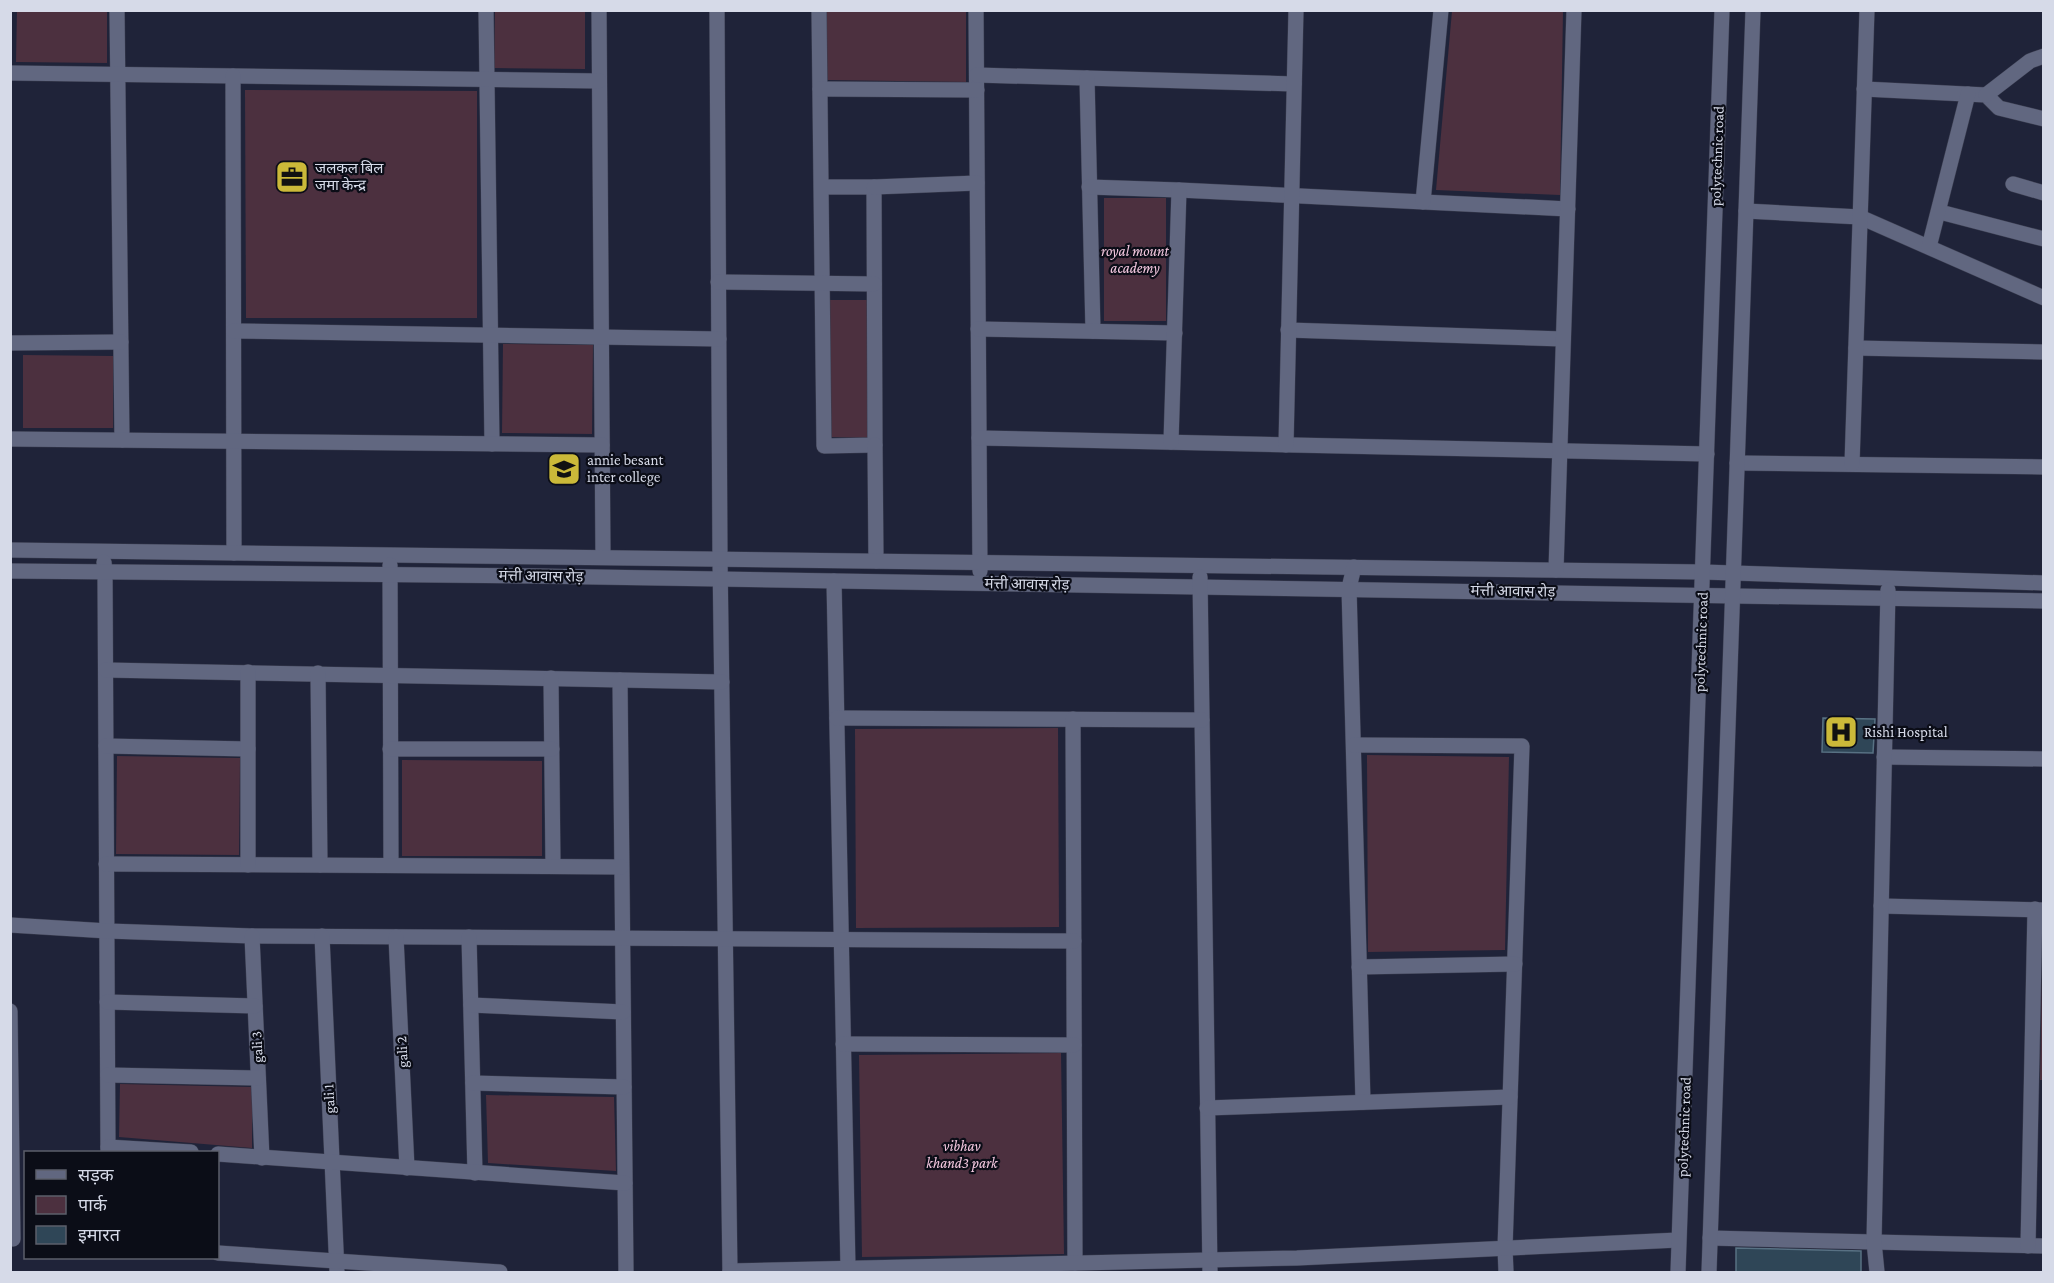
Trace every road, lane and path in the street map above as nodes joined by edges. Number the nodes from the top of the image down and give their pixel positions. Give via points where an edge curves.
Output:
1 (117, 10) edge
2 (486, 10) edge
3 (599, 10) edge
4 (717, 10) edge
5 (819, 10) edge
6 (976, 10) edge
7 (1296, 10) edge
8 (1441, 10) edge
9 (1574, 10) edge
10 (1722, 10) edge
11 (1753, 10) edge
12 (1867, 10) edge
13 (2043, 56) edge
14 (10, 73) edge
15 (118, 75) junction
16 (233, 76) junction
17 (1087, 78) junction
18 (487, 80) junction
19 (599, 81) junction
20 (977, 82) junction
21 (1294, 84) junction
22 (820, 88) junction
23 (1864, 89) junction
24 (1968, 94) junction
25 (1986, 95) junction
26 (2043, 119) edge
27 (978, 183) junction
28 (2013, 184) dead end
29 (821, 187) junction
30 (874, 187) junction
31 (1089, 187) junction
32 (1179, 190) junction
33 (2043, 193) edge
34 (1291, 196) junction
35 (1423, 202) junction
36 (1568, 209) junction
37 (1746, 211) junction
38 (1940, 212) junction
39 (1860, 217) junction
40 (2043, 239) edge
41 (1929, 247) junction
42 (718, 282) junction
43 (822, 283) junction
44 (874, 284) junction
45 (2043, 298) edge
46 (978, 329) junction
47 (234, 330) junction
48 (1288, 330) junction
49 (1093, 331) junction
50 (1175, 333) junction
51 (491, 335) junction
52 (601, 336) junction
53 (719, 339) junction
54 (1563, 339) junction
55 (121, 342) junction
56 (10, 343) edge
57 (1856, 348) junction
58 (2043, 352) edge
59 (979, 438) junction
60 (10, 439) edge
61 (122, 440) junction
62 (234, 441) junction
63 (1171, 442) junction
64 (492, 444) junction
65 (602, 445) junction
66 (1286, 445) junction
67 (875, 446) junction
68 (1560, 450) junction
69 (1707, 454) junction
70 (1737, 463) junction
71 (1852, 464) junction
72 (2043, 467) edge
73 (10, 550) edge
74 (102, 551) junction
75 (234, 553) junction
76 (390, 555) junction
77 (603, 557) junction
78 (720, 559) junction
79 (876, 561) junction
80 (980, 562) junction
81 (1200, 565) junction
82 (1354, 567) junction
83 (1556, 570) junction
84 (10, 571) edge
85 (105, 572) junction
86 (1703, 572) junction
87 (1733, 573) junction
88 (390, 574) junction
89 (1888, 578) junction
90 (720, 579) junction
91 (834, 581) junction
92 (980, 583) junction
93 (2043, 583) edge
94 (1201, 586) junction
95 (1349, 588) junction
96 (1702, 594) junction
97 (1732, 595) junction
98 (1888, 598) junction
99 (2043, 601) edge
100 (106, 670) junction
101 (248, 672) junction
102 (318, 674) junction
103 (390, 675) junction
104 (551, 678) junction
105 (620, 680) junction
106 (722, 682) junction
107 (837, 718) junction
108 (1073, 719) junction
109 (1202, 720) junction
110 (1354, 745) junction
111 (106, 746) junction
112 (248, 749) junction
113 (390, 749) junction
114 (552, 749) junction
115 (1884, 756) junction
116 (2043, 759) edge
117 (106, 864) junction
118 (248, 865) junction
119 (320, 865) junction
120 (391, 866) junction
121 (553, 866) junction
122 (621, 867) junction
123 (1881, 906) junction
124 (2039, 909) edge
125 (10, 925) edge
126 (108, 931) junction
127 (252, 936) junction
128 (322, 936) junction
129 (396, 937) junction
130 (469, 937) junction
131 (622, 938) junction
132 (726, 939) junction
133 (841, 939) junction
134 (1074, 941) junction
135 (1515, 964) junction
136 (1359, 967) junction
137 (107, 1002) junction
138 (471, 1005) junction
139 (255, 1006) junction
140 (10, 1011) edge
141 (623, 1012) junction
142 (843, 1044) junction
143 (1074, 1045) junction
144 (108, 1075) junction
145 (258, 1078) junction
146 (473, 1083) junction
147 (624, 1087) junction
148 (2037, 1091) edge
149 (1510, 1097) junction
150 (1363, 1102) junction
151 (1208, 1108) junction
152 (108, 1150) edge
153 (150, 1151) edge
154 (219, 1154) edge
155 (262, 1158) junction
156 (332, 1162) junction
157 (407, 1168) junction
158 (475, 1173) junction
159 (625, 1183) junction
160 (1710, 1238) junction
161 (16, 1240) edge
162 (1678, 1240) junction
163 (1874, 1242) junction
164 (2036, 1246) edge
165 (1505, 1248) junction
166 (219, 1253) edge
167 (1075, 1263) junction
168 (1210, 1266) edge
169 (337, 1267) edge
170 (848, 1268) junction
171 (501, 1272) edge
172 (626, 1272) edge
173 (730, 1272) edge
174 (1506, 1272) edge
175 (1678, 1272) edge
176 (1709, 1272) edge
177 (1877, 1272) edge

1 - 15 street
2 - 18 street
3 - 19 street
4 - 42 street
5 - 22 street
6 - 20 street
7 - 21 street
8 - 35 street
9 - 36 street
10 - 69 street, polytechnic road
11 - 37 street
12 - 23 street
13 - 25 street via 2030,61
14 - 15 street
15 - 16 street
15 - 55 street
16 - 18 street
16 - 47 street
17 - 20 street
17 - 21 street
17 - 31 street
18 - 19 street
18 - 51 street
19 - 52 street
20 - 22 street
20 - 27 street
21 - 34 street
22 - 29 street
23 - 24 street
23 - 39 street
24 - 25 street
24 - 38 street
25 - 26 street via 1999,108
27 - 30 street
27 - 46 street
28 - 33 street
29 - 30 street
29 - 43 street
30 - 44 street
31 - 32 street
31 - 49 street
32 - 34 street
32 - 50 street
34 - 35 street
34 - 48 street
35 - 36 street
36 - 54 street
37 - 39 street
37 - 70 street
38 - 40 street
38 - 41 street
39 - 41 street
39 - 57 street
41 - 45 street
42 - 43 street
42 - 53 street
43 - 44 street
43 - 67 street via 824,446
44 - 67 street
46 - 49 street
46 - 59 street
47 - 51 street
47 - 62 street
48 - 54 street
48 - 66 street
49 - 50 street
50 - 63 street
51 - 52 street
51 - 64 street
52 - 53 street
52 - 65 street
53 - 78 street
54 - 68 street
55 - 56 street
55 - 61 street
57 - 58 street
57 - 71 street
59 - 63 street
59 - 80 street
60 - 61 street
61 - 62 street
62 - 64 street
62 - 75 street
63 - 66 street
64 - 65 street
65 - 77 street
66 - 68 street
67 - 79 street
68 - 69 street
68 - 83 street
69 - 86 street, polytechnic road
70 - 71 street
70 - 87 street
71 - 72 street
73 - 74 street
74 - 75 street
74 - 85 street
75 - 76 street
76 - 77 street
76 - 88 street
77 - 78 street
78 - 79 street
78 - 90 street
79 - 80 street
80 - 81 street
80 - 92 street
81 - 82 street
81 - 94 street
82 - 83 street
82 - 95 street
83 - 86 street
84 - 85 street, मंत्ती आवास रोड़
85 - 88 street, मंत्ती आवास रोड़
85 - 100 street
86 - 87 street
86 - 96 street, polytechnic road
87 - 89 street
87 - 97 street
88 - 90 street, मंत्ती आवास रोड़
88 - 103 street
89 - 93 street
89 - 98 street
90 - 91 street, मंत्ती आवास रोड़
90 - 106 street
91 - 92 street, मंत्ती आवास रोड़
91 - 107 street
92 - 94 street, मंत्ती आवास रोड़
94 - 95 street, मंत्ती आवास रोड़
94 - 109 street
95 - 96 street, मंत्ती आवास रोड़
95 - 110 street
96 - 97 street, मंत्ती आवास रोड़
96 - 162 street, polytechnic road
97 - 98 street, मंत्ती आवास रोड़
97 - 160 street
98 - 99 street, मंत्ती आवास रोड़
98 - 115 street
100 - 101 street
100 - 111 street
101 - 102 street
101 - 112 street
102 - 103 street
102 - 119 street
103 - 104 street
103 - 113 street
104 - 105 street
104 - 114 street
105 - 106 street
105 - 122 street
106 - 132 street
107 - 108 street
107 - 133 street
108 - 109 street
108 - 134 street
109 - 151 street
110 - 135 street via 1522,746
110 - 136 street
111 - 112 street
111 - 117 street
112 - 118 street
113 - 114 street
113 - 120 street
114 - 121 street
115 - 116 street
115 - 123 street
117 - 118 street
117 - 126 street
118 - 119 street
119 - 120 street
120 - 121 street
121 - 122 street
122 - 131 street
123 - 124 street
123 - 163 street
124 - 148 street
125 - 126 street
126 - 127 street
126 - 137 street
127 - 128 street
127 - 139 street, gali 3
128 - 129 street
128 - 156 street, gali 1
129 - 130 street
129 - 157 street, gali 2
130 - 131 street
130 - 138 street
131 - 132 street
131 - 141 street
132 - 133 street
132 - 173 street
133 - 134 street
133 - 142 street
134 - 143 street
135 - 136 street
135 - 149 street
136 - 150 street
137 - 139 street
137 - 144 street
138 - 141 street
138 - 146 street
139 - 145 street, gali 3
140 - 161 street
141 - 147 street
142 - 143 street
142 - 170 street
143 - 167 street
144 - 145 street
144 - 152 street
145 - 155 street, gali 3
146 - 147 street
146 - 158 street
147 - 159 street
148 - 164 street
149 - 150 street
149 - 165 street
150 - 151 street
151 - 168 street
152 - 153 street
154 - 155 street
155 - 156 street
156 - 157 street
156 - 169 street, gali 1
157 - 158 street
158 - 159 street
159 - 172 street
160 - 163 street
160 - 176 street
162 - 165 street
162 - 175 street, polytechnic road
163 - 164 street
163 - 177 street
165 - 168 street
165 - 174 street
166 - 169 street
167 - 168 street
167 - 170 street
169 - 171 street
170 - 173 street

